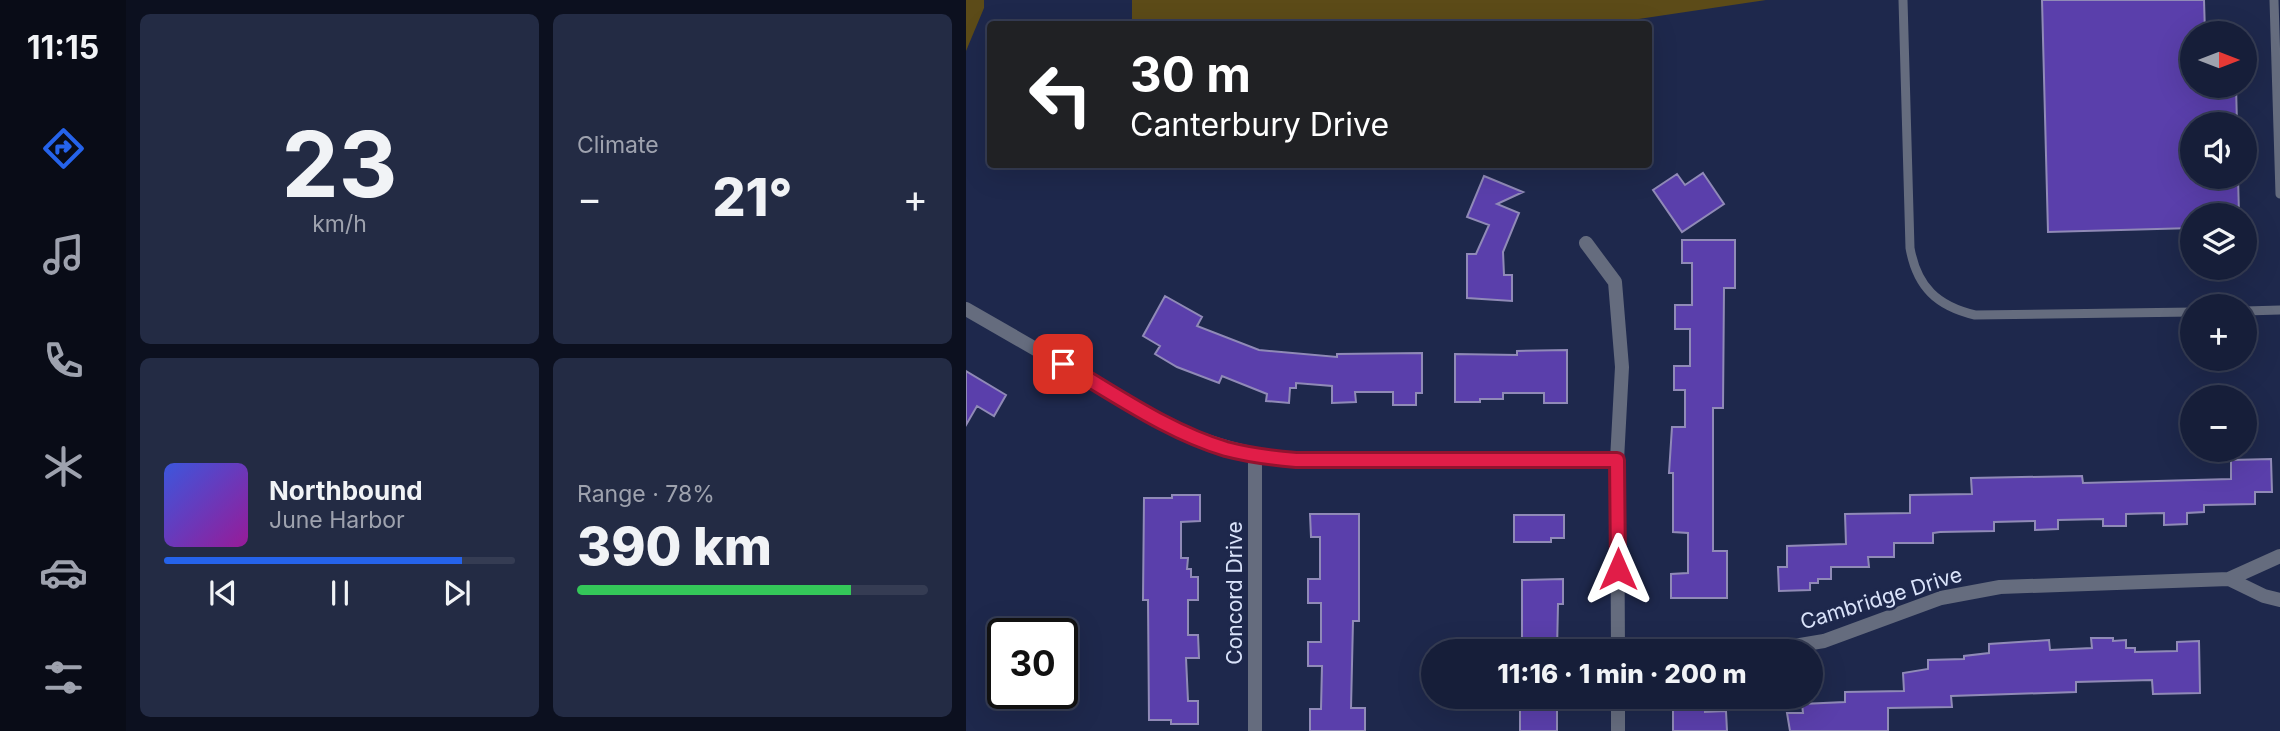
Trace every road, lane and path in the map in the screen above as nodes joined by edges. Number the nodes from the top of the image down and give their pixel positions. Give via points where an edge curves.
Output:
1 (1903, 0) edge
2 (2274, 0) edge
3 (2280, 194) edge
4 (1586, 243) dead end
5 (966, 309) edge
6 (2280, 310) edge
7 (2257, 311) edge
8 (2180, 312) edge
9 (1255, 456) junction
10 (1617, 460) junction
11 (2280, 556) edge
12 (2230, 579) junction
13 (2280, 600) edge
14 (1618, 639) edge
15 (1823, 641) edge
16 (1618, 709) edge
17 (1255, 731) edge
18 (1618, 731) edge

1 - 8 lane via 1910,248 1922,282 1933,296 1975,316
2 - 3 lane
4 - 10 street via 1615,282 1622,367
5 - 9 street via 1171,426
6 - 7 lane
9 - 10 street via 1296,460
9 - 17 street, Concord Drive
10 - 14 street
11 - 12 street, Cambridge Drive
12 - 13 street, Cambridge Drive
12 - 15 street, Cambridge Drive via 2000,587 1941,598
16 - 18 street

